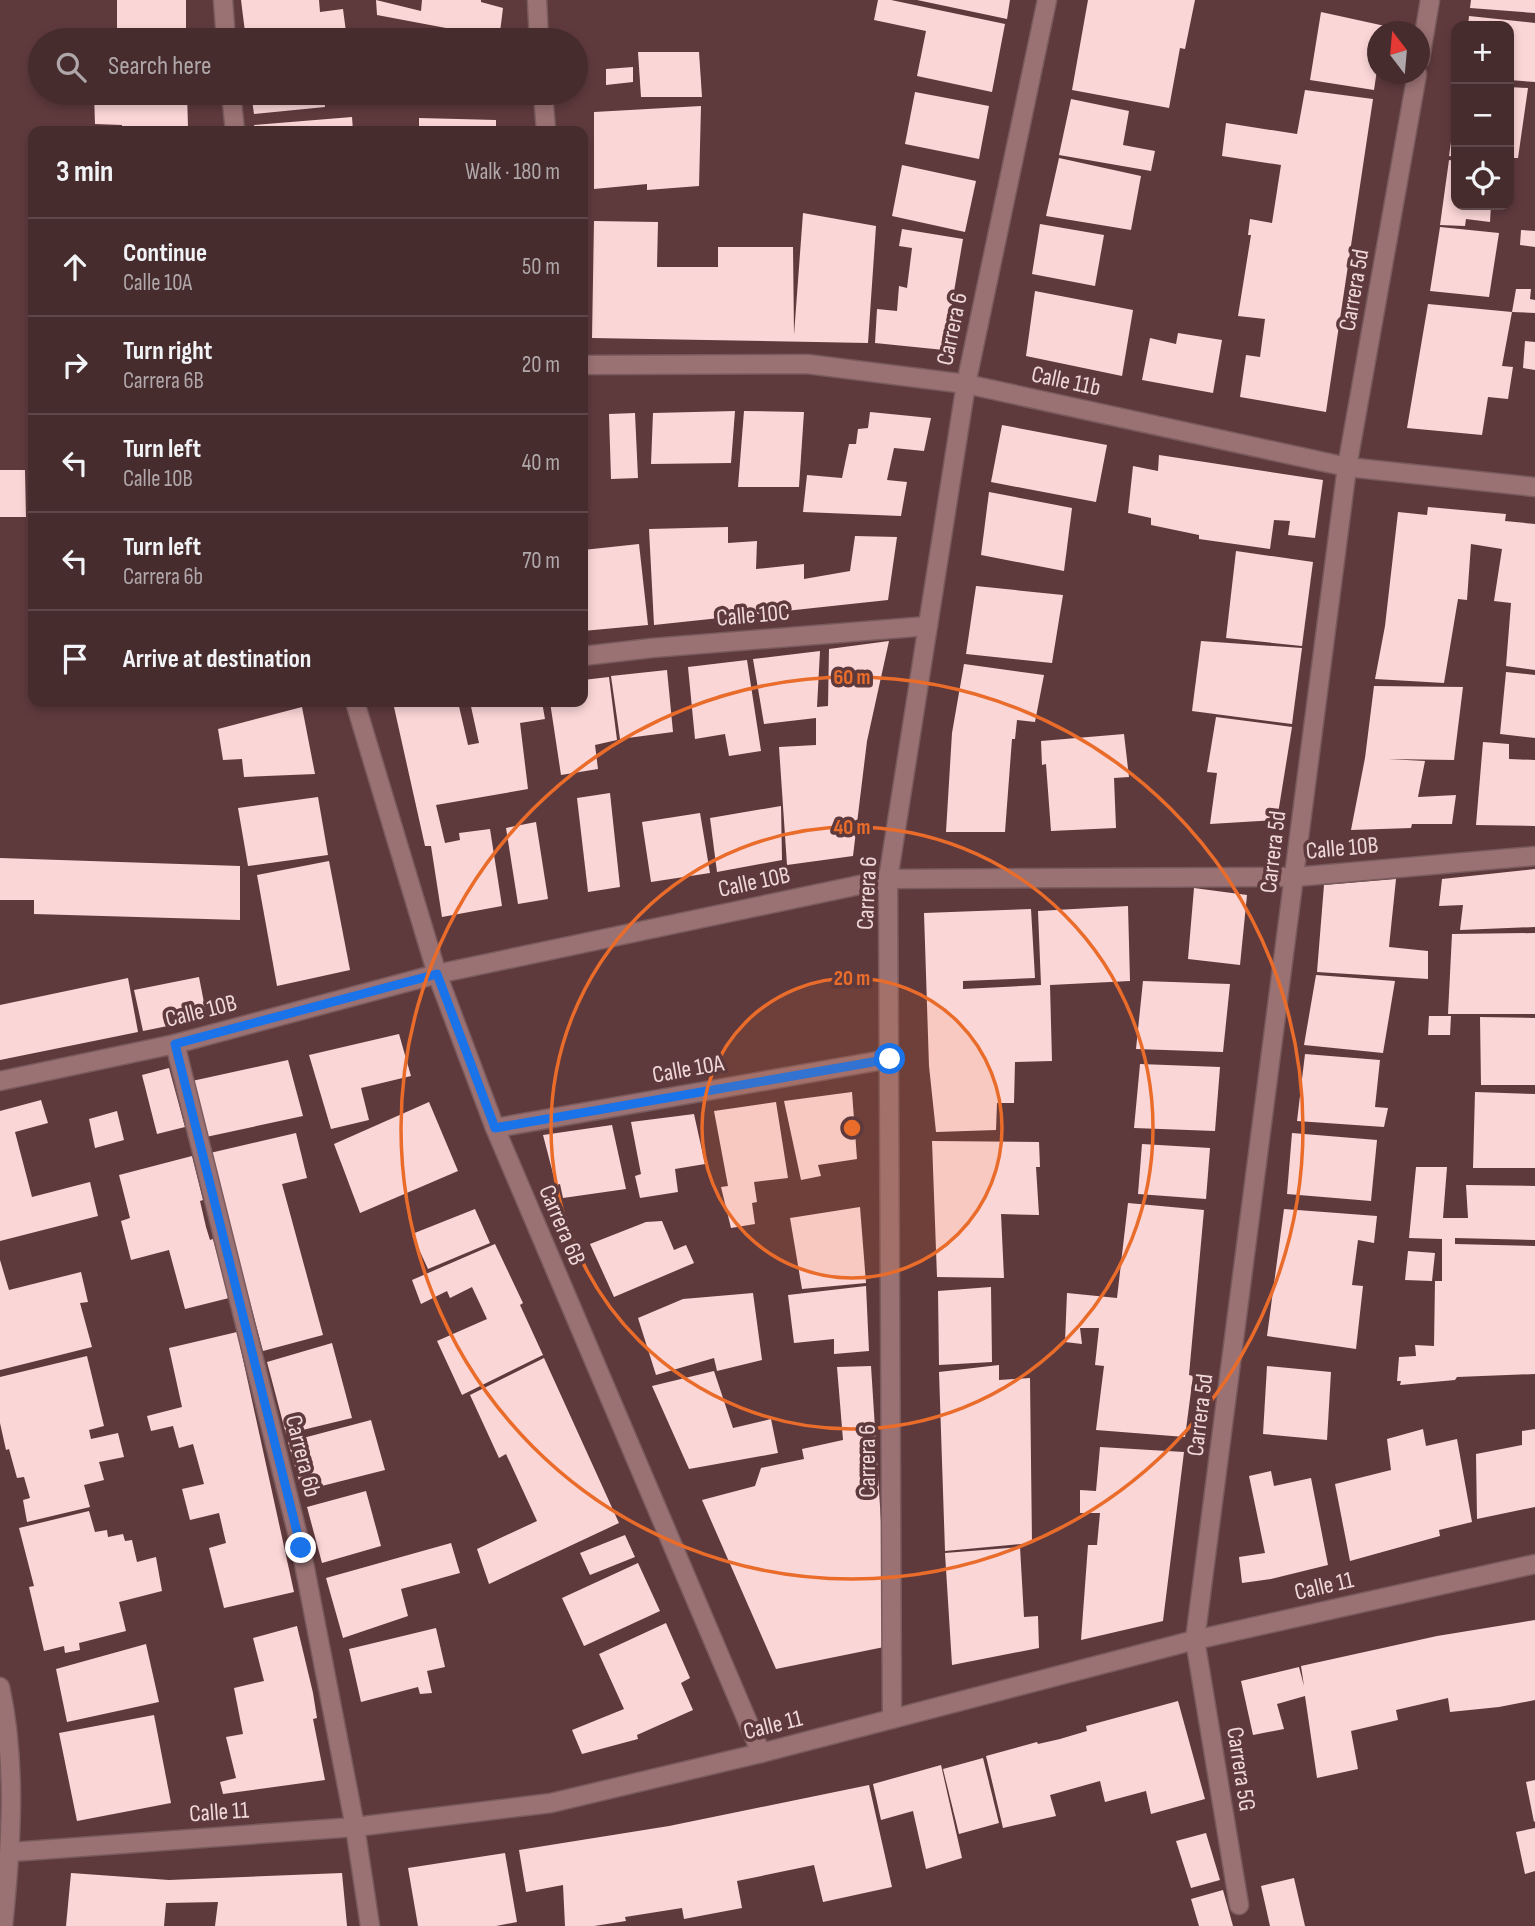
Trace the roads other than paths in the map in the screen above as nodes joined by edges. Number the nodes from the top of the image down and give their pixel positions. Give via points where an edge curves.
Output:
1 (223, 0) edge
2 (537, 0) edge
3 (1047, 0) edge
4 (1430, 0) edge
5 (1426, 21) edge
6 (225, 28) edge
7 (538, 28) edge
8 (1415, 84) edge
9 (232, 105) edge
10 (544, 105) edge
11 (234, 126) edge
12 (546, 126) edge
13 (588, 365) edge
14 (966, 384) junction
15 (1347, 467) junction
16 (1535, 487) edge
17 (928, 626) junction
18 (588, 655) edge
19 (357, 707) edge
20 (1535, 856) edge
21 (1294, 877) junction
22 (888, 879) junction
23 (437, 974) junction
24 (175, 1044) junction
25 (890, 1059) junction
26 (0, 1081) edge
27 (495, 1128) junction
28 (1535, 1564) edge
29 (1195, 1640) junction
30 (0, 1687) edge
31 (892, 1719) junction
32 (761, 1753) junction
33 (355, 1827) junction
34 (11, 1852) junction
35 (1239, 1905) dead end
36 (3, 1926) edge
37 (370, 1926) edge

1 - 6 street
2 - 7 street
3 - 14 street, Carrera 6
4 - 5 street
8 - 15 street, Carrera 5d
9 - 11 street
10 - 12 street
13 - 14 street, Calle 11b via 807,364
14 - 15 street, Calle 11b
14 - 17 street, Carrera 6
15 - 16 street, Calle 11b
15 - 21 street, Carrera 5d
17 - 18 street, Calle 10C
17 - 22 street, Carrera 6
19 - 23 street, Carrera 6B
20 - 21 street, Calle 10B
21 - 22 street, Calle 10B
21 - 29 street, Carrera 5d
22 - 23 street, Calle 10B
22 - 25 street, Carrera 6
23 - 24 street, Calle 10B
23 - 27 street, Carrera 6B
24 - 26 street, Calle 10B
24 - 33 street, Carrera 6b via 301,1548
25 - 27 street, Calle 10A
25 - 31 street, Carrera 6
27 - 32 street, Carrera 6B
28 - 29 street, Calle 11
29 - 31 street, Calle 11
29 - 35 street, Carrera 5G
30 - 34 street via 7,1720
31 - 32 street, Calle 11
32 - 33 street, Calle 11 via 551,1803
33 - 34 street, Calle 11
33 - 37 street, Carrera 6b
34 - 36 street

